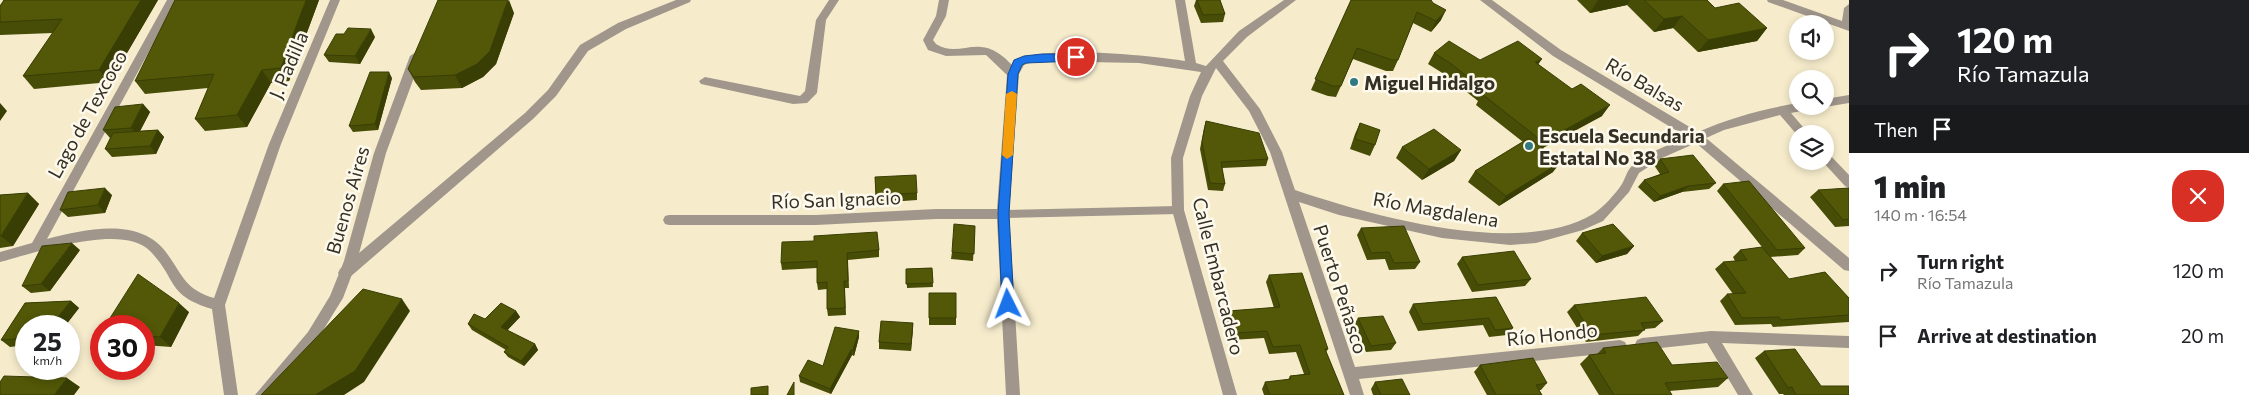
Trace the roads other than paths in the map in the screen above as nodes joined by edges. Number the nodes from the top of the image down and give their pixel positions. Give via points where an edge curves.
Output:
1 (172, 0) edge
2 (335, 0) edge
3 (686, 0) edge
4 (834, 0) edge
5 (944, 0) edge
6 (1180, 0) edge
7 (1291, 0) edge
8 (1485, 0) edge
9 (1772, 0) edge
10 (1849, 8) edge
11 (1848, 26) edge
12 (421, 43) edge
13 (1191, 65) junction
14 (1212, 65) junction
15 (1013, 74) junction
16 (705, 81) dead end
17 (1849, 99) edge
18 (1834, 102) edge
19 (1789, 109) edge
20 (1782, 110) junction
21 (1795, 125) edge
22 (1697, 137) junction
23 (1834, 167) edge
24 (1849, 184) edge
25 (1292, 194) junction
26 (1178, 210) junction
27 (1003, 214) junction
28 (669, 220) dead end
29 (36, 247) junction
30 (0, 257) edge
31 (1849, 266) edge
32 (344, 274) junction
33 (218, 306) junction
34 (1711, 337) junction
35 (1849, 342) edge
36 (1350, 374) junction
37 (231, 395) edge
38 (262, 395) edge
39 (1013, 395) edge
40 (1230, 395) edge
41 (1358, 395) edge
42 (1746, 395) edge

1 - 29 street, Lago de Texcoco
2 - 33 street, J. Padilla via 274,144
3 - 32 street via 622,26 584,48 552,93 529,116
4 - 16 street via 821,20 808,97 793,100
5 - 15 street via 941,16 928,40 934,50 989,51
6 - 13 street
7 - 14 street, Calle Embarcadero via 1243,34
8 - 22 street, Río Balsas via 1558,53
9 - 11 street
10 - 11 street
12 - 32 street, Buenos Aires via 383,142
13 - 14 street
13 - 15 street via 1111,58 1042,57 1018,63
14 - 25 street via 1254,109 1276,152
14 - 26 street, Calle Embarcadero via 1196,96 1177,158
15 - 27 street
17 - 18 street
19 - 20 street, Río Magdalena
20 - 21 street
20 - 22 street, Río Magdalena via 1720,127
22 - 25 street, Río Magdalena via 1641,165 1616,201 1599,217 1536,238 1510,240 1442,233 1347,212
22 - 31 street, Río Balsas
23 - 24 street
25 - 36 street, Puerto Peñasco
26 - 27 lane
26 - 40 street, Calle Embarcadero
27 - 28 street, Río San Ignacio via 826,220
27 - 39 street
29 - 30 street
29 - 33 street via 81,236 137,236 153,244 178,285 190,296
32 - 38 street, Buenos Aires via 327,314
33 - 37 street
34 - 35 street, Río Hondo
34 - 36 street, Río Hondo
34 - 42 street
36 - 41 street, Puerto Peñasco

